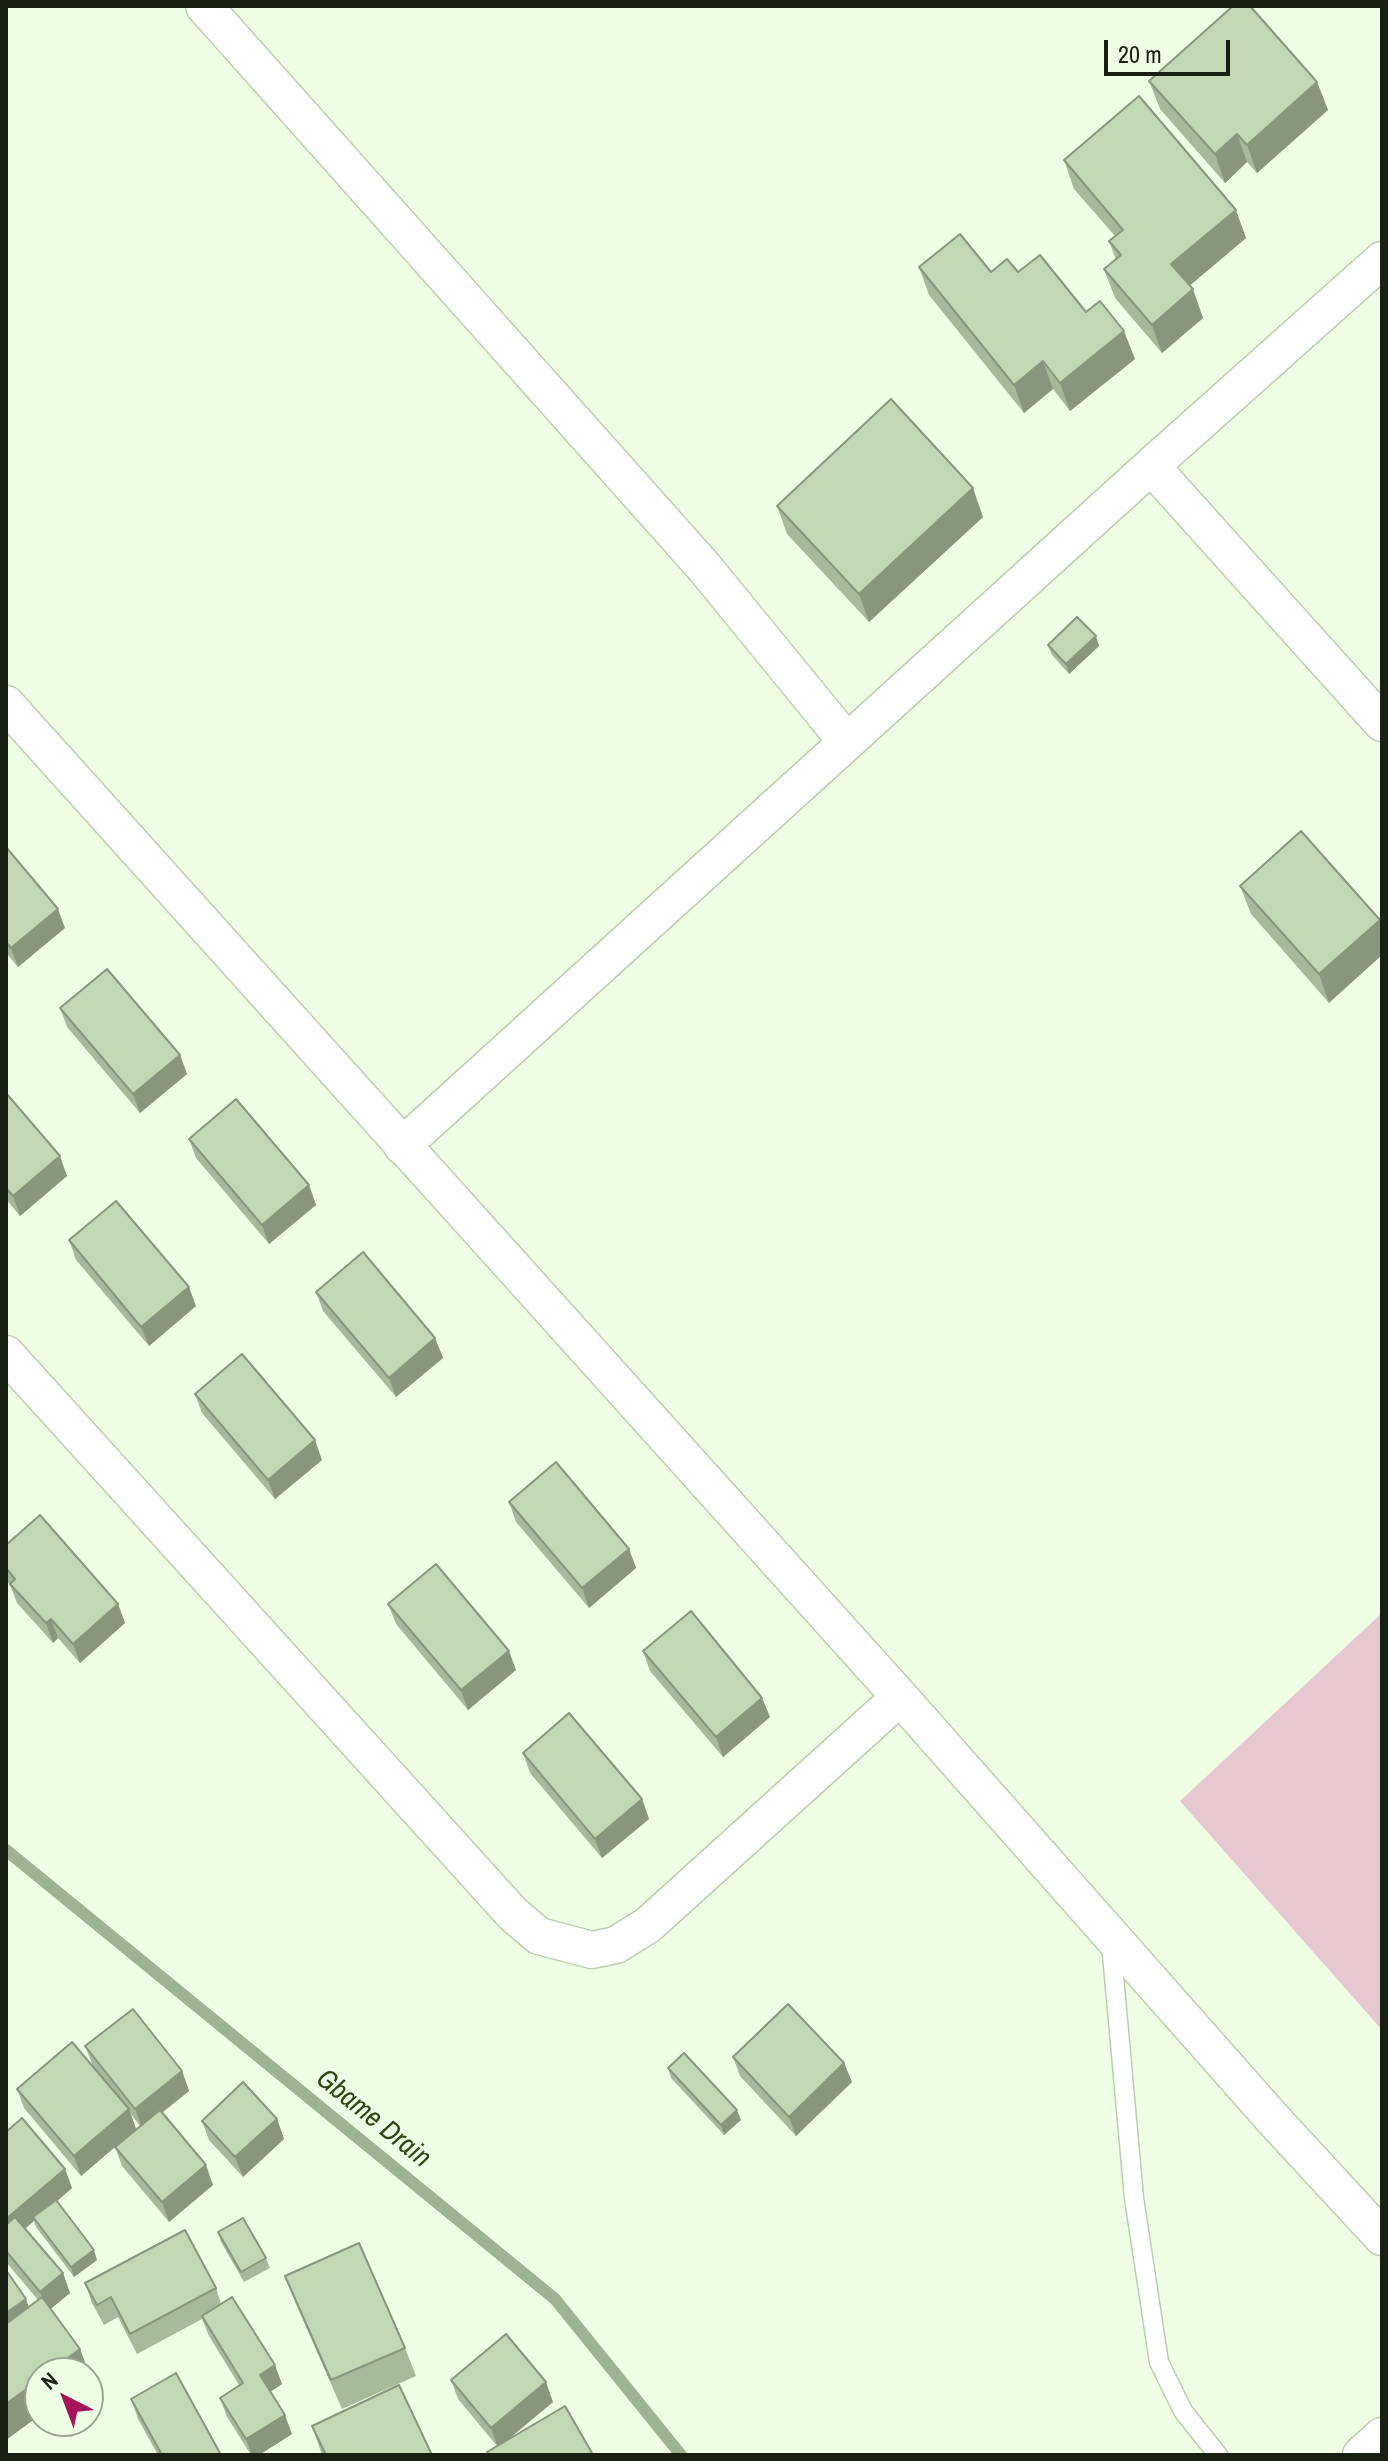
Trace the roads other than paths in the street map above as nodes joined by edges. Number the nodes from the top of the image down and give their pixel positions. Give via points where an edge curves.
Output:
1 (204, 6) edge
2 (1382, 260) edge
3 (1151, 466) junction
4 (6, 704) edge
5 (1382, 723) edge
6 (847, 742) junction
7 (402, 1146) junction
8 (6, 1354) edge
9 (900, 1697) junction
10 (1111, 1939) junction
11 (1382, 2237) edge
12 (1382, 2436) edge
13 (1218, 2455) edge
14 (1361, 2455) edge

1 - 6 street via 704,567
2 - 3 street
3 - 5 street
3 - 6 street
4 - 7 street
6 - 7 street
7 - 9 street
8 - 9 street via 513,1914 539,1936 592,1950 616,1945 648,1925
9 - 10 street
10 - 11 street
10 - 13 lane via 1134,2198 1159,2362 1183,2411
12 - 14 street

